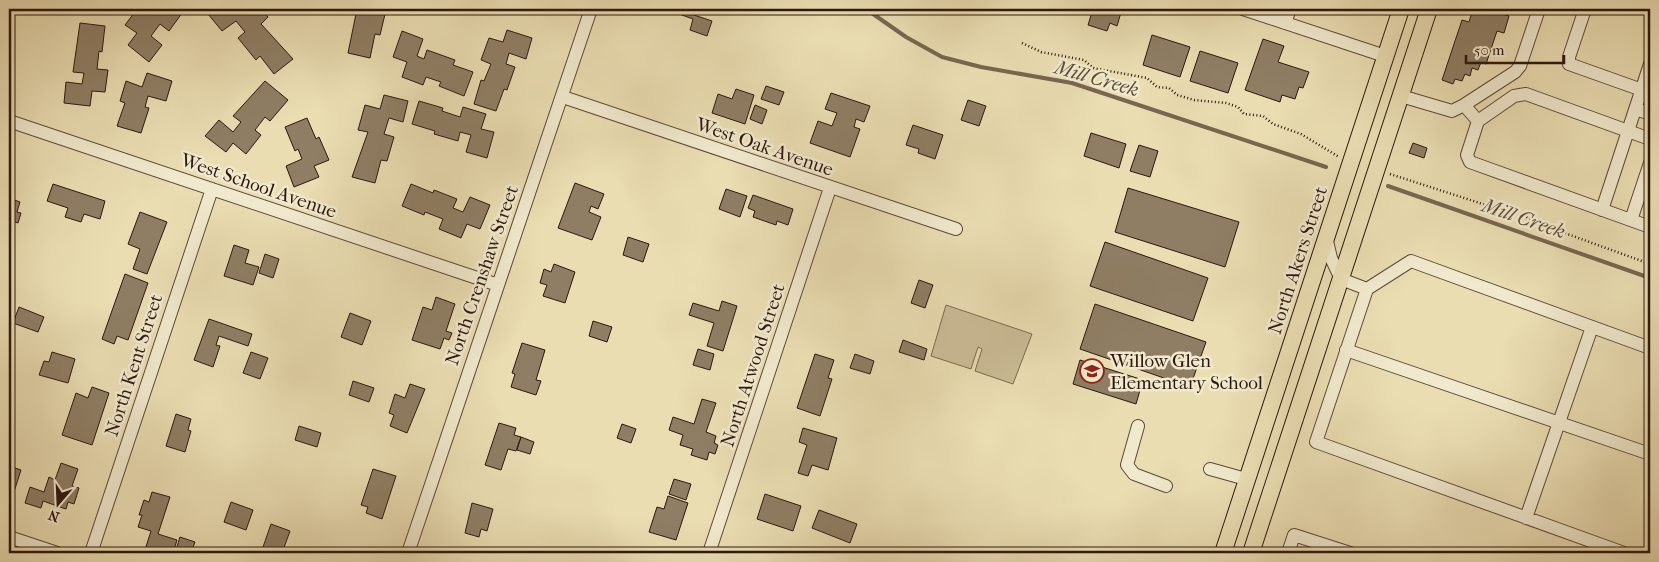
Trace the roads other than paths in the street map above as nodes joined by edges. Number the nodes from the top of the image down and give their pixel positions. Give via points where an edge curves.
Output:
1 (590, 9) edge
2 (1243, 9) edge
3 (1290, 9) edge
4 (1401, 9) edge
5 (1428, 9) edge
6 (1539, 9) edge
7 (1585, 9) edge
8 (1285, 23) junction
9 (1386, 56) junction
10 (1650, 64) edge
11 (1401, 96) junction
12 (562, 97) junction
13 (1642, 99) edge
14 (1464, 105) junction
15 (1650, 114) edge
16 (9, 120) edge
17 (1478, 121) junction
18 (1628, 131) junction
19 (1650, 139) edge
20 (1650, 163) edge
21 (830, 188) junction
22 (212, 189) junction
23 (1602, 210) junction
24 (1631, 220) junction
25 (1650, 227) edge
26 (956, 229) dead end
27 (1325, 236) junction
28 (1341, 279) junction
29 (498, 285) junction
30 (1367, 289) junction
31 (1592, 327) junction
32 (1650, 348) edge
33 (1346, 350) junction
34 (1559, 423) junction
35 (1138, 426) dead end
36 (1650, 454) edge
37 (1210, 469) dead end
38 (1246, 479) junction
39 (1166, 486) dead end
40 (1526, 518) junction
41 (9, 537) edge
42 (56, 553) edge
43 (91, 553) edge
44 (408, 553) edge
45 (709, 553) edge
46 (1223, 553) edge
47 (1251, 553) edge
48 (1288, 553) edge
49 (1350, 553) edge
50 (1624, 553) edge

1 - 12 street, North Crenshaw Street
2 - 8 street
3 - 8 street
4 - 9 main road, North Akers Street
5 - 11 main road
6 - 14 street via 1520,66
7 - 13 street via 1568,57 1569,64
8 - 9 street
9 - 27 main road, North Akers Street
10 - 13 street
11 - 14 street via 1452,111
11 - 28 main road
12 - 21 street, West Oak Avenue
12 - 29 street, North Crenshaw Street
13 - 15 street
13 - 18 street
14 - 17 street
16 - 22 street, West School Avenue
17 - 18 street via 1514,96 1526,94
17 - 23 street via 1467,155 1470,162
18 - 19 street
18 - 23 street
20 - 24 street
21 - 26 street, West Oak Avenue
21 - 45 street, North Atwood Street
22 - 29 street, West School Avenue
22 - 43 street, North Kent Street
23 - 24 street
24 - 25 street
27 - 28 street
27 - 38 main road, North Akers Street
28 - 30 street
28 - 47 main road
29 - 44 street, North Crenshaw Street
30 - 31 street via 1411,261
30 - 33 street
31 - 32 street
31 - 34 street
33 - 34 street
33 - 40 street via 1316,442
34 - 36 street
34 - 40 street
35 - 39 street via 1127,465 1134,474
37 - 38 street
38 - 46 main road, North Akers Street
40 - 50 street
41 - 42 street
48 - 49 street via 1294,535

